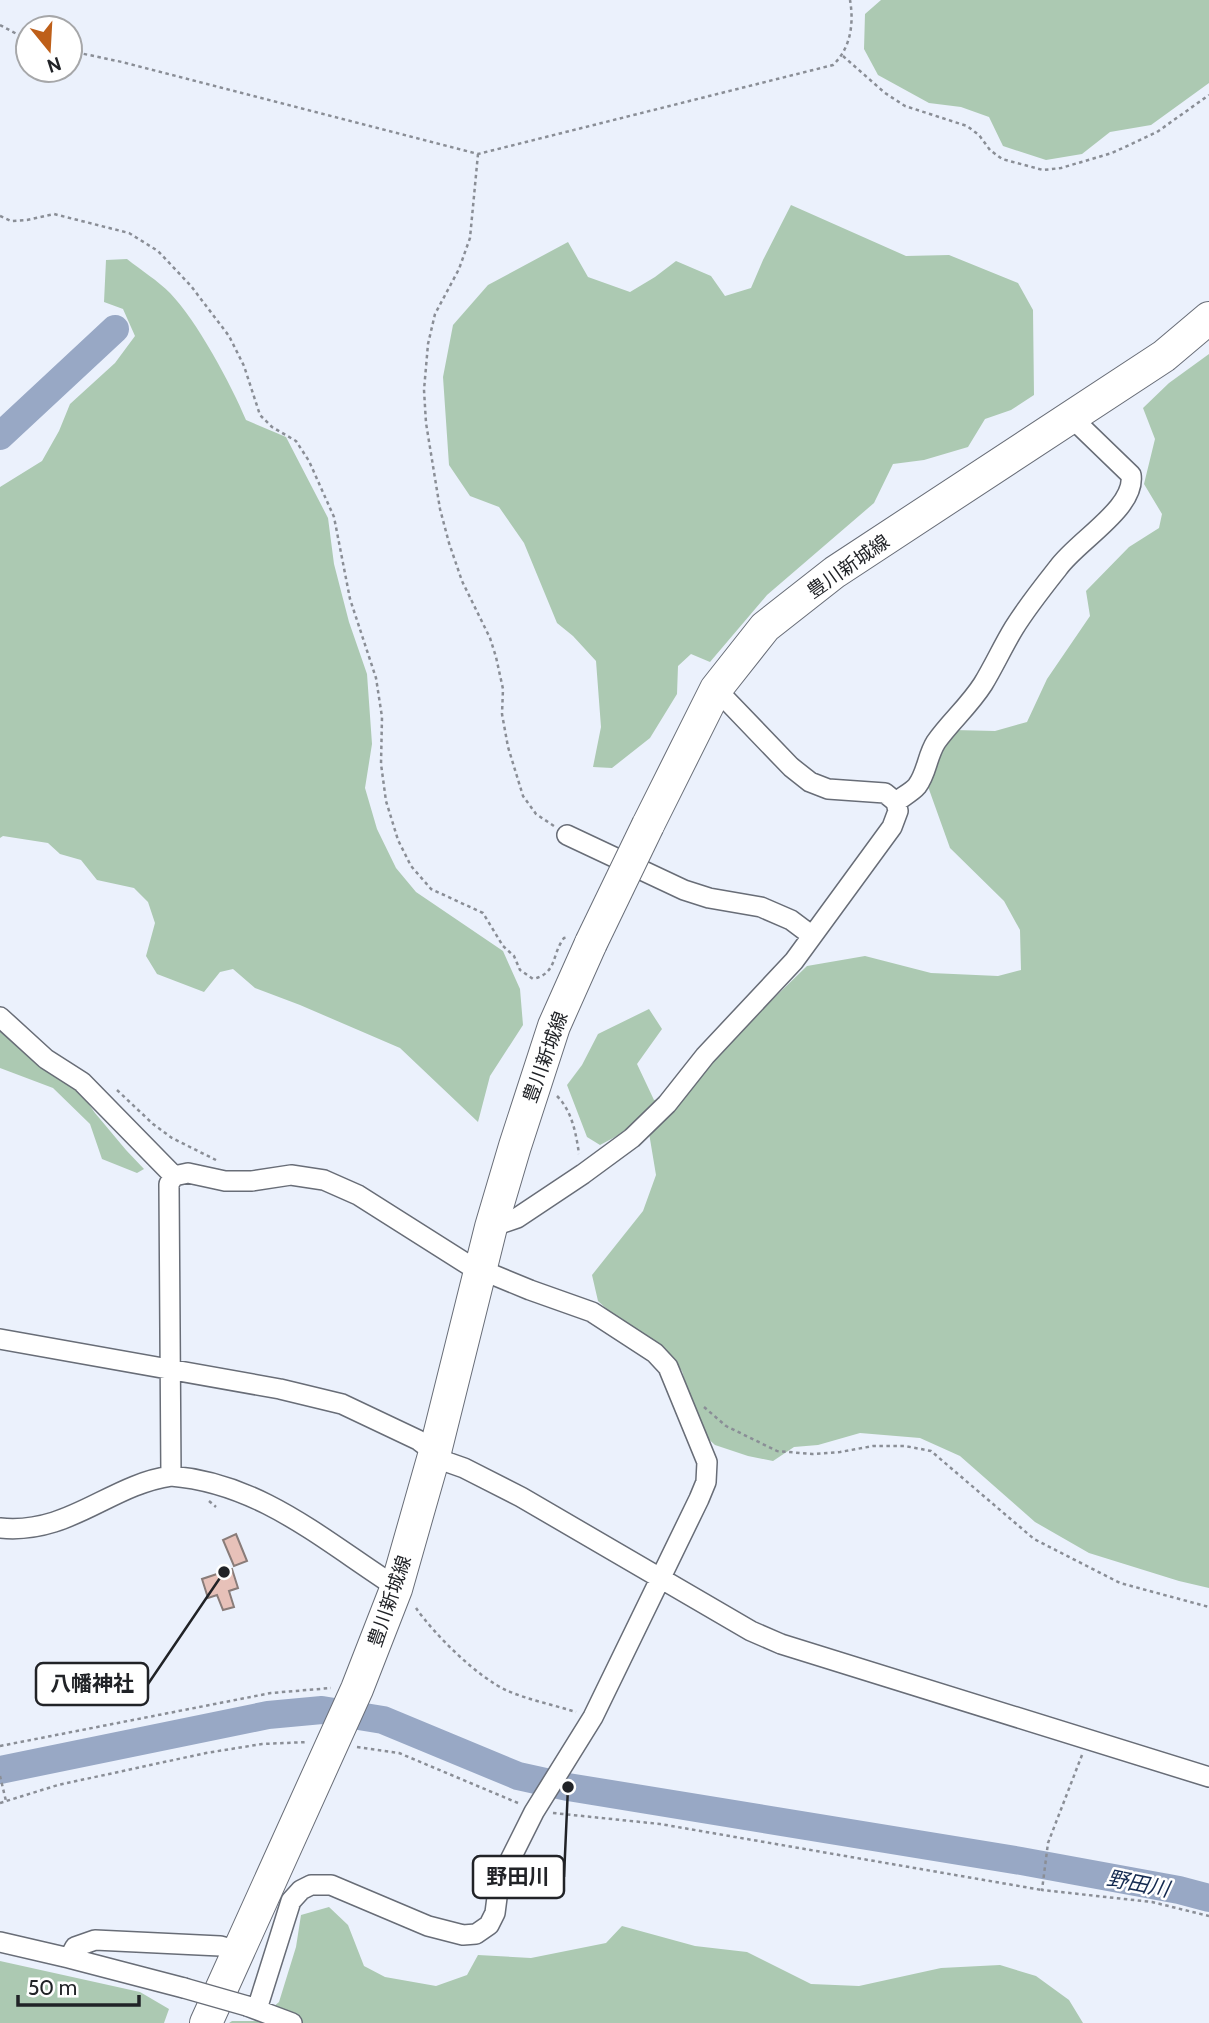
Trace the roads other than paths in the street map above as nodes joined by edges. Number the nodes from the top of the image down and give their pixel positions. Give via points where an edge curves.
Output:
1 (1209, 318) edge
2 (1072, 418) junction
3 (716, 689) junction
4 (896, 802) junction
5 (567, 835) road end
6 (811, 935) junction
7 (0, 1017) edge
8 (174, 1176) junction
9 (491, 1227) junction
10 (481, 1271) junction
11 (0, 1339) edge
12 (172, 1370) junction
13 (435, 1452) junction
14 (172, 1476) junction
15 (0, 1528) edge
16 (662, 1578) junction
17 (396, 1589) junction
18 (1209, 1777) edge
19 (0, 1942) edge
20 (239, 1951) junction
21 (69, 1958) junction
22 (252, 2007) junction
23 (206, 2023) edge
24 (292, 2023) edge

1 - 2 main road, 豊川新城線 via 1164,356
2 - 3 main road, 豊川新城線 via 835,572 765,627
2 - 4 street via 1131,475 1133,484 1125,500 1059,566 1015,626 983,684 937,741 916,787
3 - 4 street via 810,782 828,789 885,793
3 - 9 main road, 豊川新城線, bridge via 554,1026
4 - 6 street via 892,827
5 - 6 street via 684,890 761,907
6 - 9 street via 794,961 632,1138 517,1218
7 - 8 street via 46,1059 82,1082
8 - 10 street via 188,1173 252,1181 291,1175 324,1180 358,1195
8 - 12 street via 169,1184
9 - 10 main road, 豊川新城線
10 - 13 main road, 豊川新城線
10 - 16 street via 592,1312 668,1367 707,1462 706,1482
11 - 12 street
12 - 13 street via 323,1398
12 - 14 street
13 - 16 street
13 - 17 main road, 豊川新城線
14 - 15 street via 153,1479 55,1523 19,1530
14 - 17 street via 218,1483 265,1501
16 - 18 street via 781,1644
16 - 22 street via 593,1717 499,1882 489,1924 476,1934 463,1935 428,1926 331,1885 312,1885 291,1901
17 - 20 main road, 豊川新城線 via 337,1735
19 - 21 street
20 - 21 street via 220,1946 95,1940 75,1947
20 - 23 main road, 豊川新城線
21 - 22 street, bridge
22 - 24 street

